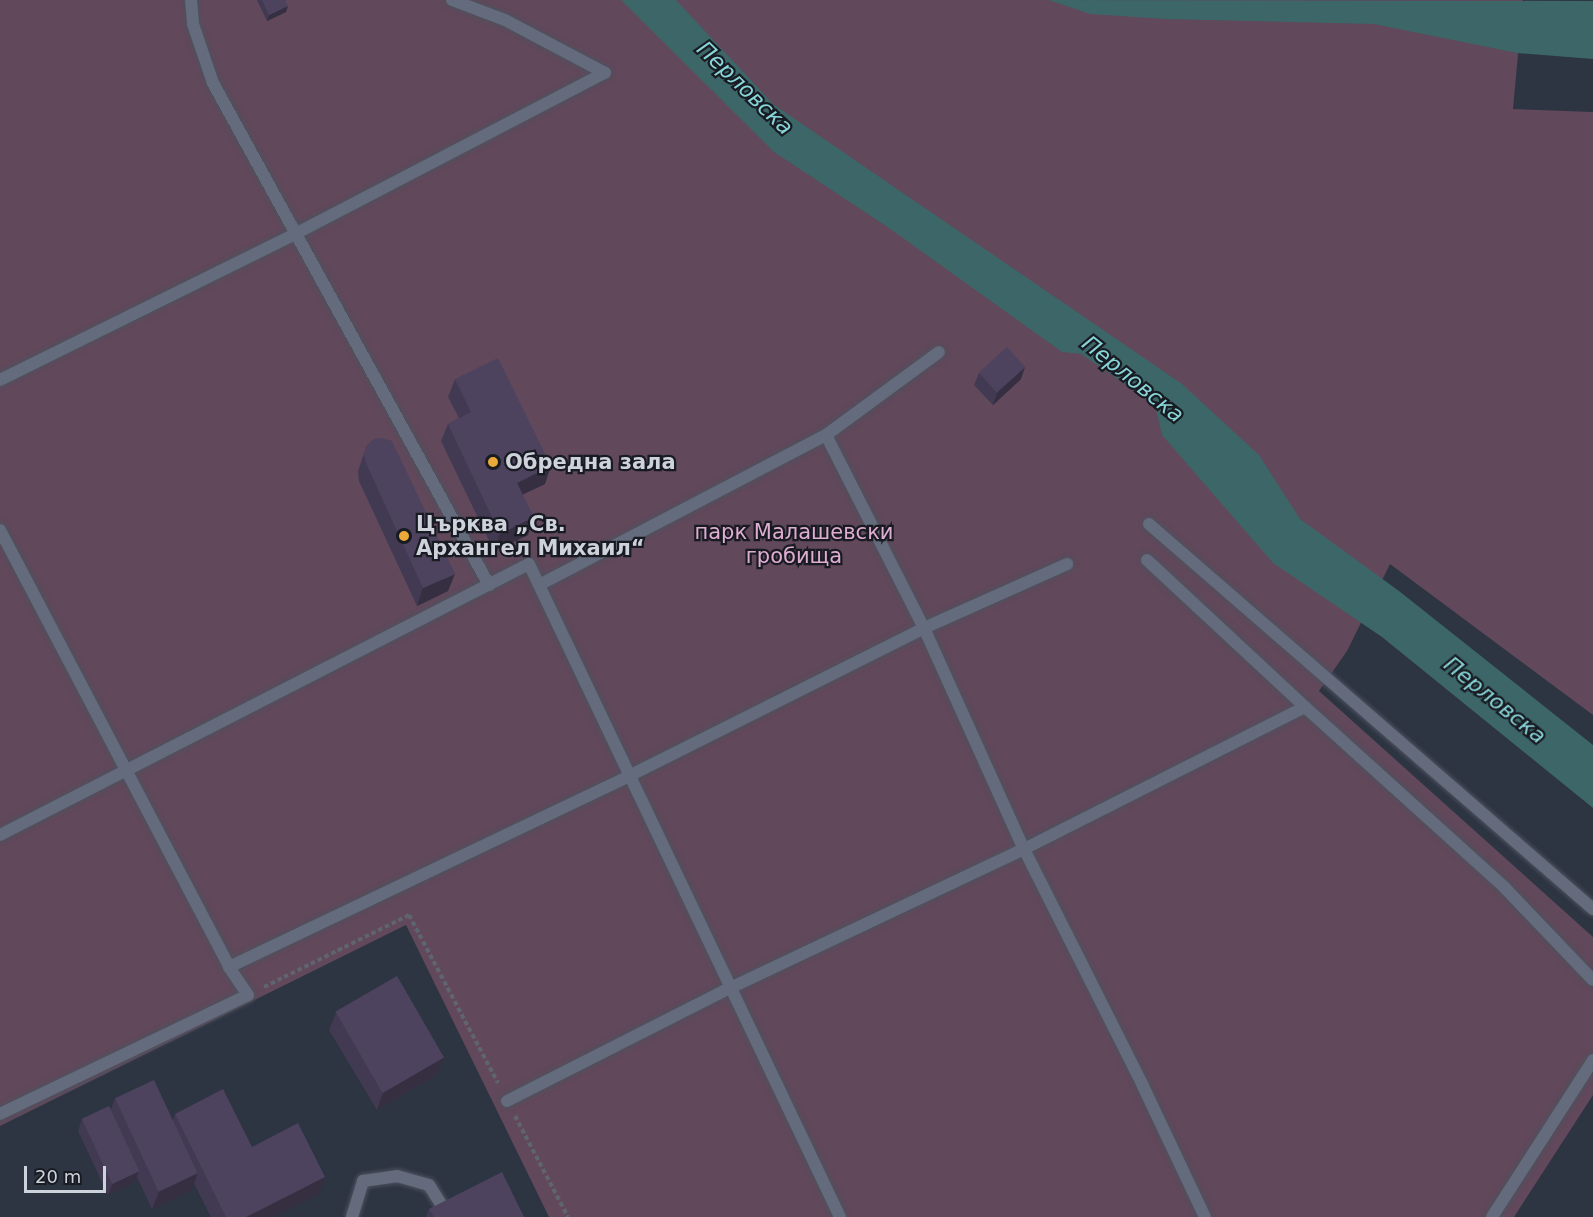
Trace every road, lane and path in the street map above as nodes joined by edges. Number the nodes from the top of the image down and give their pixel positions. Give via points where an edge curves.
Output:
1 (191, 0) edge
2 (452, 0) edge
3 (297, 233) junction
4 (939, 352) dead end
5 (0, 380) edge
6 (826, 435) junction
7 (1149, 524) dead end
8 (0, 530) edge
9 (1147, 560) dead end
10 (1067, 564) dead end
11 (489, 585) junction
12 (539, 585) junction
13 (924, 628) junction
14 (1305, 707) junction
15 (125, 769) junction
16 (631, 775) junction
17 (0, 835) edge
18 (1024, 849) junction
19 (1593, 909) edge
20 (229, 967) junction
21 (1593, 980) edge
22 (730, 988) junction
23 (248, 995) junction
24 (1593, 1060) edge
25 (507, 1101) junction
26 (0, 1114) edge
27 (442, 1206) edge
28 (835, 1216) edge
29 (352, 1217) edge
30 (568, 1217) edge
31 (1204, 1217) edge
32 (1492, 1217) edge

1 - 3 lane via 193,24 213,83
2 - 3 lane via 505,20 605,73
3 - 5 lane
3 - 11 lane
4 - 6 lane
6 - 12 lane
6 - 13 lane
7 - 19 lane
8 - 15 lane
9 - 14 lane
10 - 13 lane
11 - 12 lane via 529,564
11 - 15 lane
12 - 16 lane
13 - 16 lane
13 - 18 lane
14 - 18 lane
14 - 21 lane via 1505,888
15 - 17 lane
15 - 20 lane
16 - 20 lane
16 - 22 lane
18 - 22 lane
18 - 31 lane
20 - 23 lane
22 - 25 lane
22 - 28 lane
23 - 25 path via 409,915
23 - 26 lane
24 - 32 lane
25 - 30 path
27 - 29 lane via 429,1185 397,1176 363,1181

